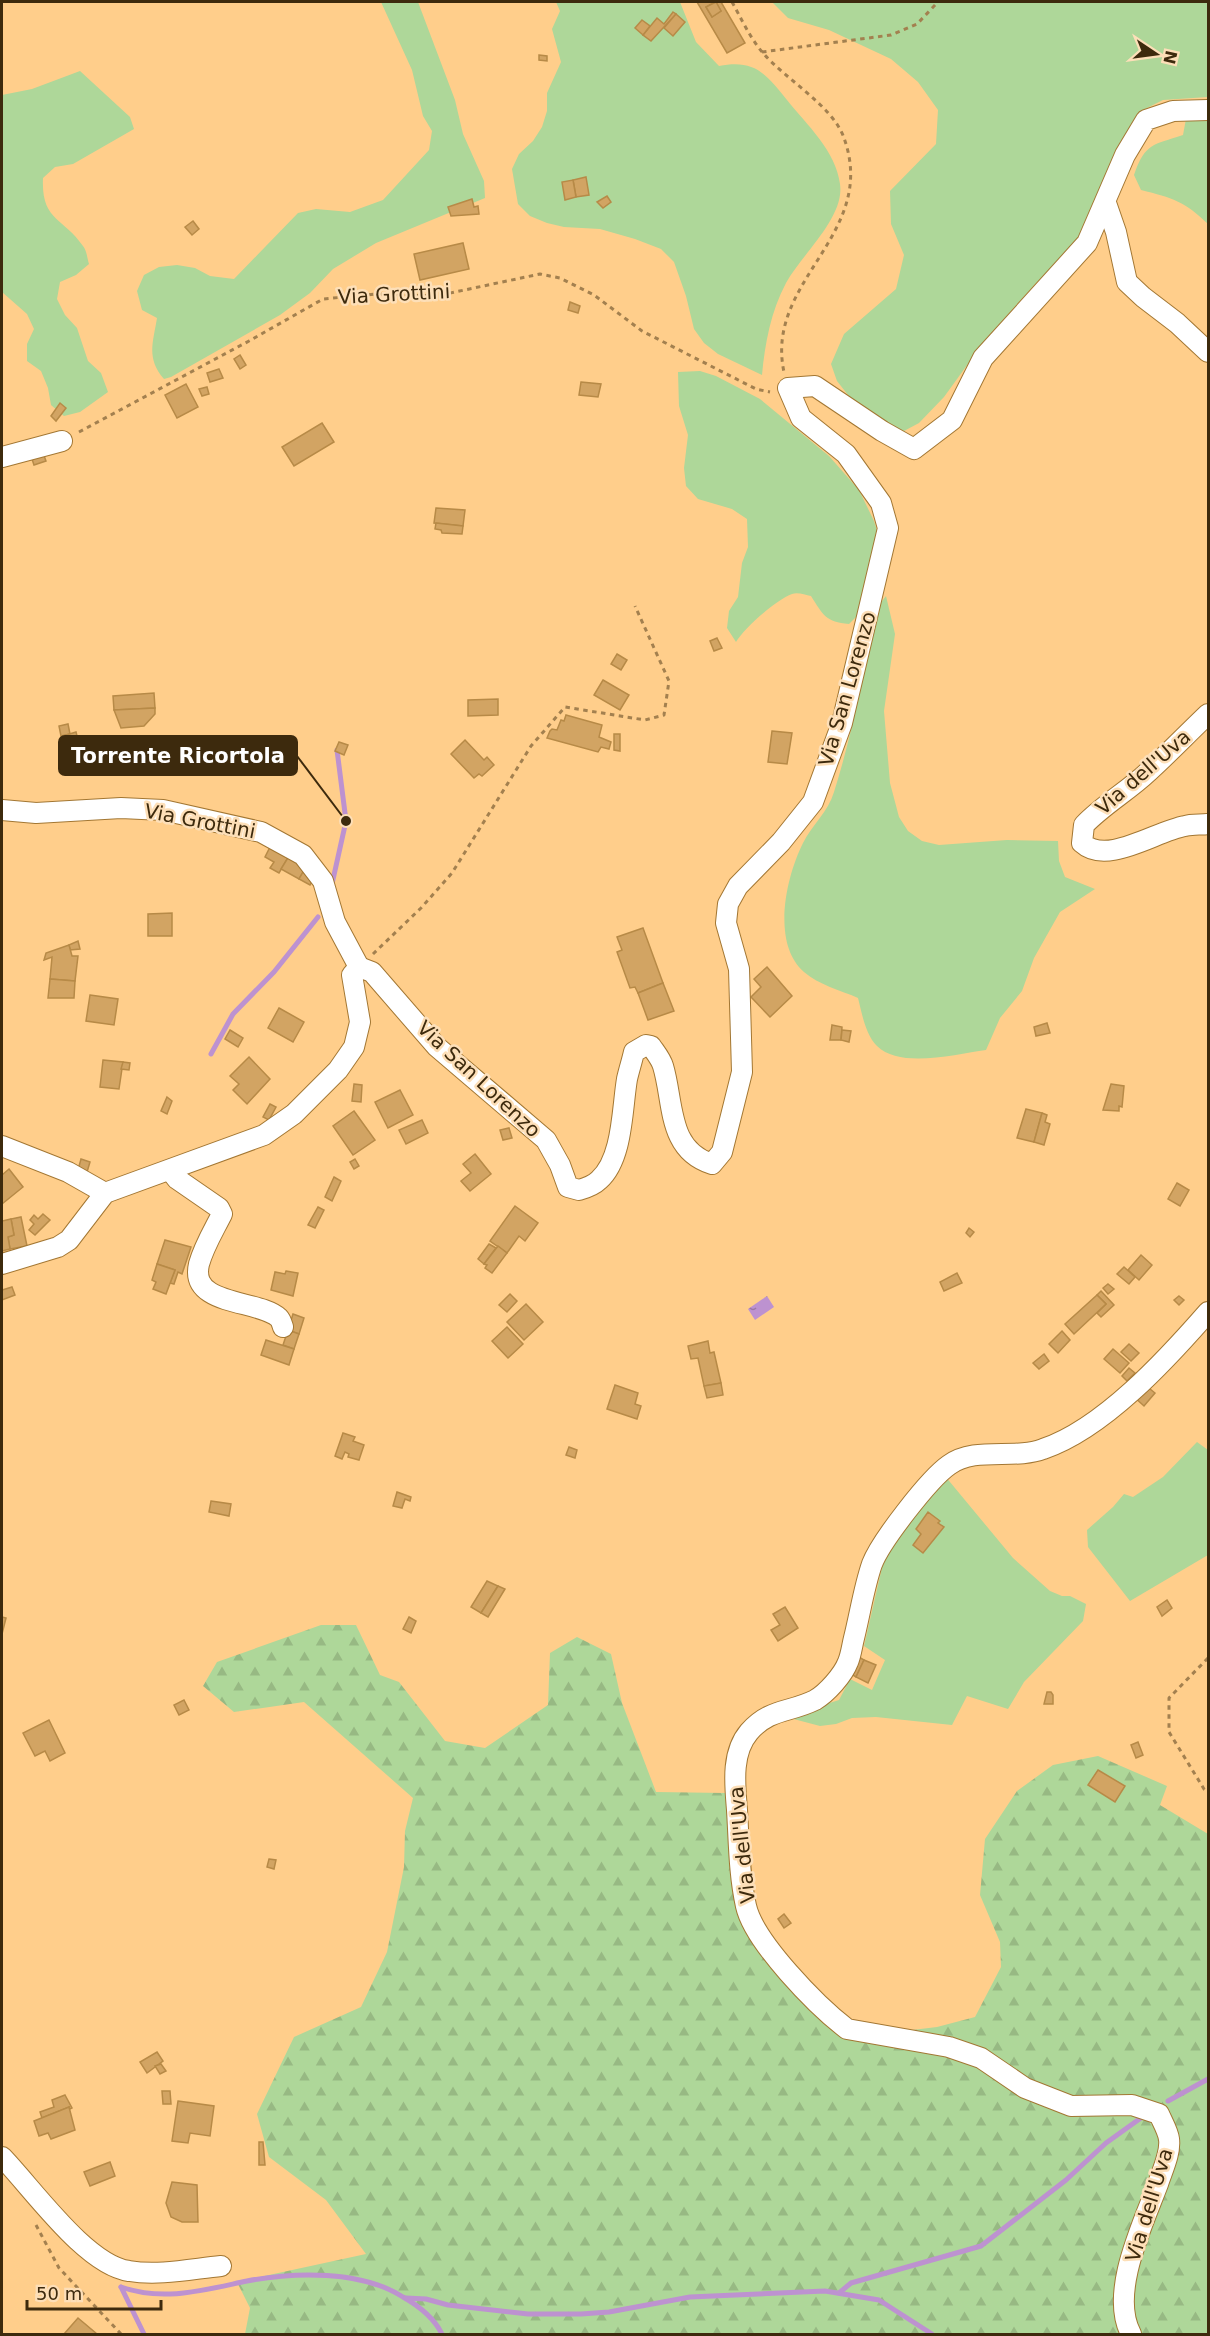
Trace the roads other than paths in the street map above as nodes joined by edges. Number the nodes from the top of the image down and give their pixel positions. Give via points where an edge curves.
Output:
1 (1209, 110) edge
2 (1106, 203) junction
3 (1209, 352) edge
4 (62, 441) road end
5 (2, 457) edge
6 (1209, 714) edge
7 (2, 810) edge
8 (1209, 824) edge
9 (359, 967) junction
10 (2, 1146) edge
11 (170, 1170) junction
12 (105, 1193) junction
13 (2, 1264) edge
14 (1209, 1312) edge
15 (283, 1327) dead end
16 (2, 2157) edge
17 (221, 2266) dead end
18 (1131, 2334) edge

1 - 2 street via 1173,111 1146,120 1125,154
2 - 3 street via 1127,282
2 - 9 street, Via San Lorenzo via 1087,243 983,358 952,420 915,449 815,386 790,393 801,418 846,454 881,502 888,528 842,723 813,802 738,886 728,904 726,923 739,969 742,1072 722,1152 712,1164 688,1150 678,1132 663,1065 651,1046 646,1045 634,1052 618,1143 610,1165 589,1186 579,1190 568,1187 546,1140 437,1047 372,972
4 - 5 street
6 - 8 street, Via dell'Uva via 1149,772 1084,825 1082,843 1089,850 1104,852 1184,826
7 - 9 street, Via Grottini via 163,810 261,832 303,855 323,881 335,922
9 - 11 street via 352,975 360,1022 354,1047 338,1070 294,1114 264,1135
10 - 12 street via 69,1172
11 - 12 street
11 - 15 street via 222,1214 198,1267 207,1292 267,1312 279,1318
12 - 13 street via 69,1240
14 - 18 street, Via dell'Uva via 1124,1398 1077,1432 1041,1450 968,1457 949,1464 883,1542 848,1663 816,1699 764,1717 746,1735 737,1758 735,1779 746,1908 763,1941 834,2019 847,2029 949,2047 981,2058 1024,2088 1071,2106 1132,2105 1159,2114 1169,2139 1166,2160 1125,2283 1124,2307
16 - 17 street via 89,2252 109,2264 127,2271 153,2273

